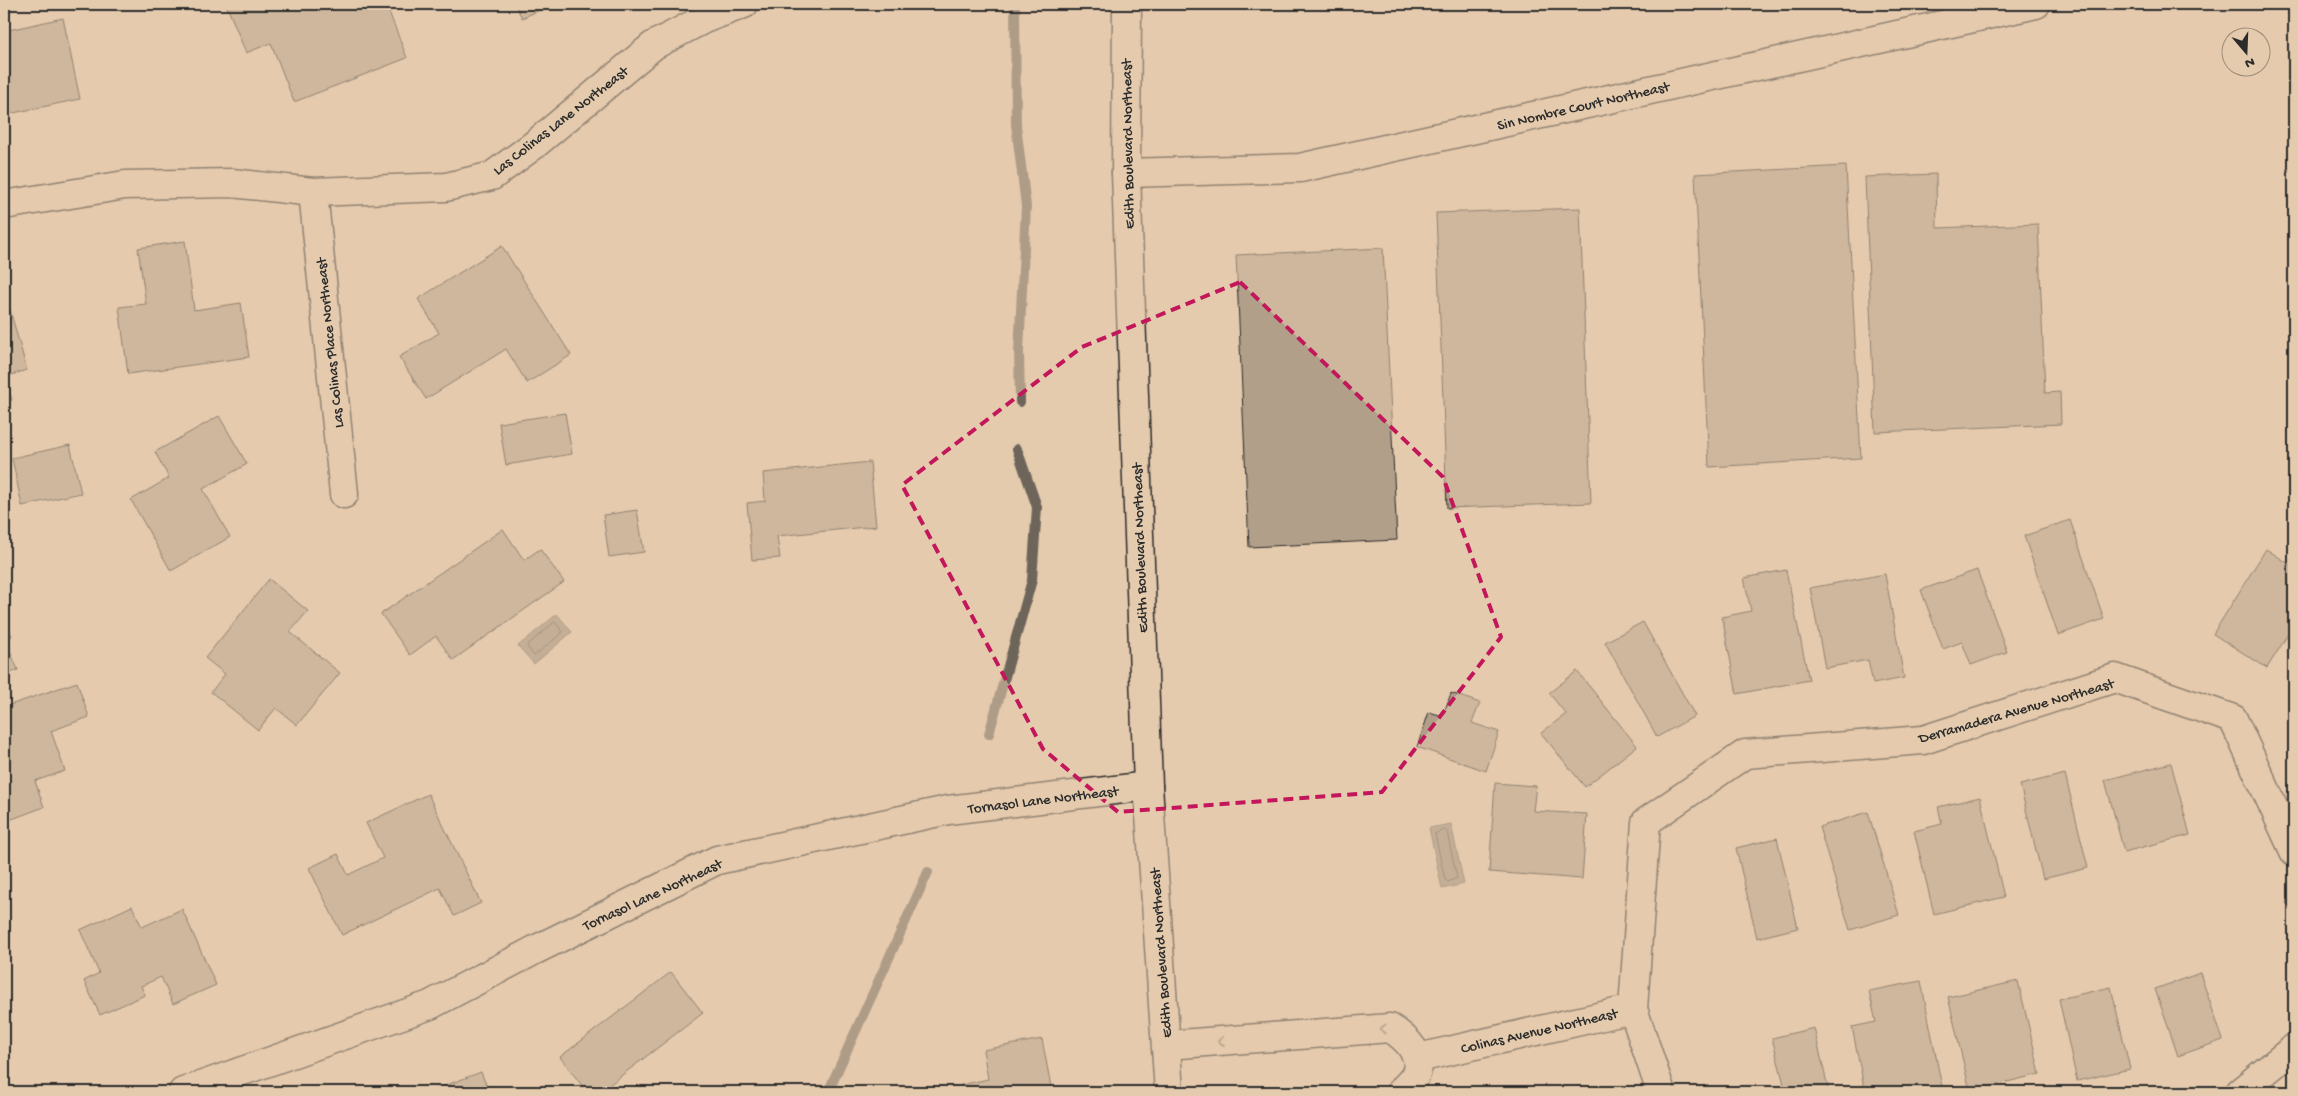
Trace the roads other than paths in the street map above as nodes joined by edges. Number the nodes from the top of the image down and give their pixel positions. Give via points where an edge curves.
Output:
1 (744, 4) edge
2 (1127, 4) edge
3 (2036, 4) edge
4 (1126, 173) junction
5 (314, 192) junction
6 (4, 205) edge
7 (344, 494) dead end
8 (1148, 786) junction
9 (2294, 852) edge
10 (1633, 1009) junction
11 (1167, 1045) junction
12 (2294, 1048) edge
13 (1418, 1058) junction
14 (183, 1092) edge
15 (1170, 1092) edge
16 (1401, 1092) edge
17 (1661, 1092) edge
18 (2240, 1092) edge

1 - 5 street, Las Colinas Lane Northeast via 704,19 654,45 492,176 446,187
2 - 4 street, Edith Boulevard Northeast
3 - 4 street, Sin Nombre Court Northeast via 1300,168
4 - 8 street, Edith Boulevard Northeast
5 - 6 street, Las Colinas Lane Northeast via 232,183 125,184
5 - 7 street, Las Colinas Place Northeast
8 - 11 street, Edith Boulevard Northeast
8 - 14 street, Tornasol Lane Northeast via 948,810 717,860 430,1005
9 - 10 street, Derramadera Avenue Northeast via 2233,719 2115,678 1923,740 1744,754 1646,822
10 - 13 street, Colinas Avenue Northeast
10 - 17 street, Colinas Avenue Northeast
13 -> 11 street via 1406,1038 1390,1028
11 - 15 street, Edith Boulevard Northeast
12 - 18 street
13 - 16 street via 1416,1076

